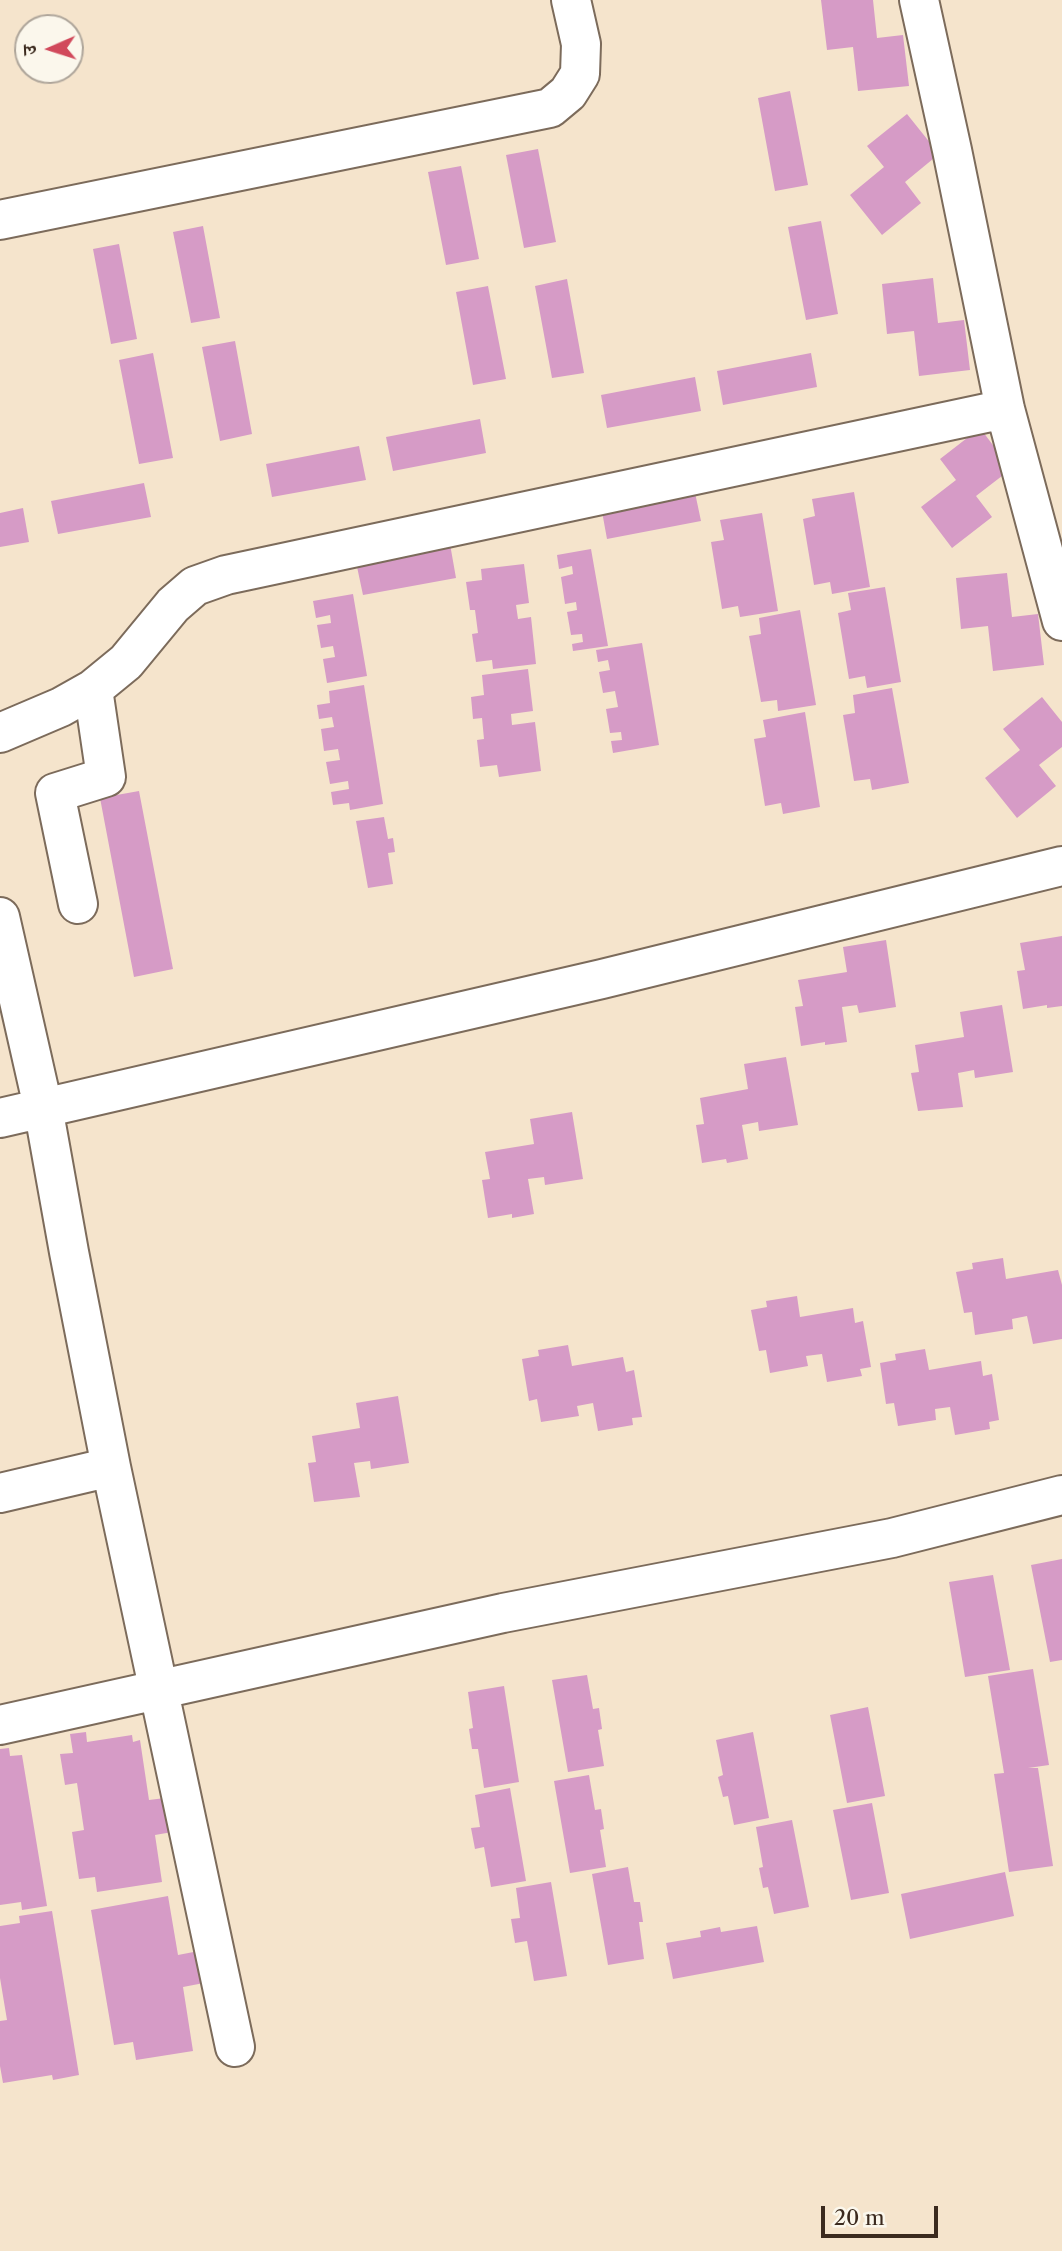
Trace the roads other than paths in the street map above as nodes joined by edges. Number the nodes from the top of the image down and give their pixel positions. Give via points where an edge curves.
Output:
1 (571, 0) edge
2 (919, 0) edge
3 (0, 220) edge
4 (1005, 409) junction
5 (1062, 621) edge
6 (93, 689) junction
7 (0, 733) edge
8 (1062, 866) edge
9 (78, 904) dead end
10 (0, 917) edge
11 (43, 1107) junction
12 (0, 1118) edge
13 (111, 1467) junction
14 (0, 1493) edge
15 (1062, 1495) edge
16 (160, 1688) junction
17 (0, 1725) edge
18 (235, 2047) dead end

1 - 3 street via 581,44 580,74 568,93 550,108
2 - 4 street
4 - 5 street
4 - 6 street via 226,575 195,586 173,605 126,662
6 - 7 street
6 - 9 street via 106,777 55,793
8 - 11 street via 602,979
10 - 11 street
11 - 12 street
11 - 13 street
13 - 14 street
13 - 16 street
15 - 16 street via 892,1538 503,1614
16 - 17 street
16 - 18 street

